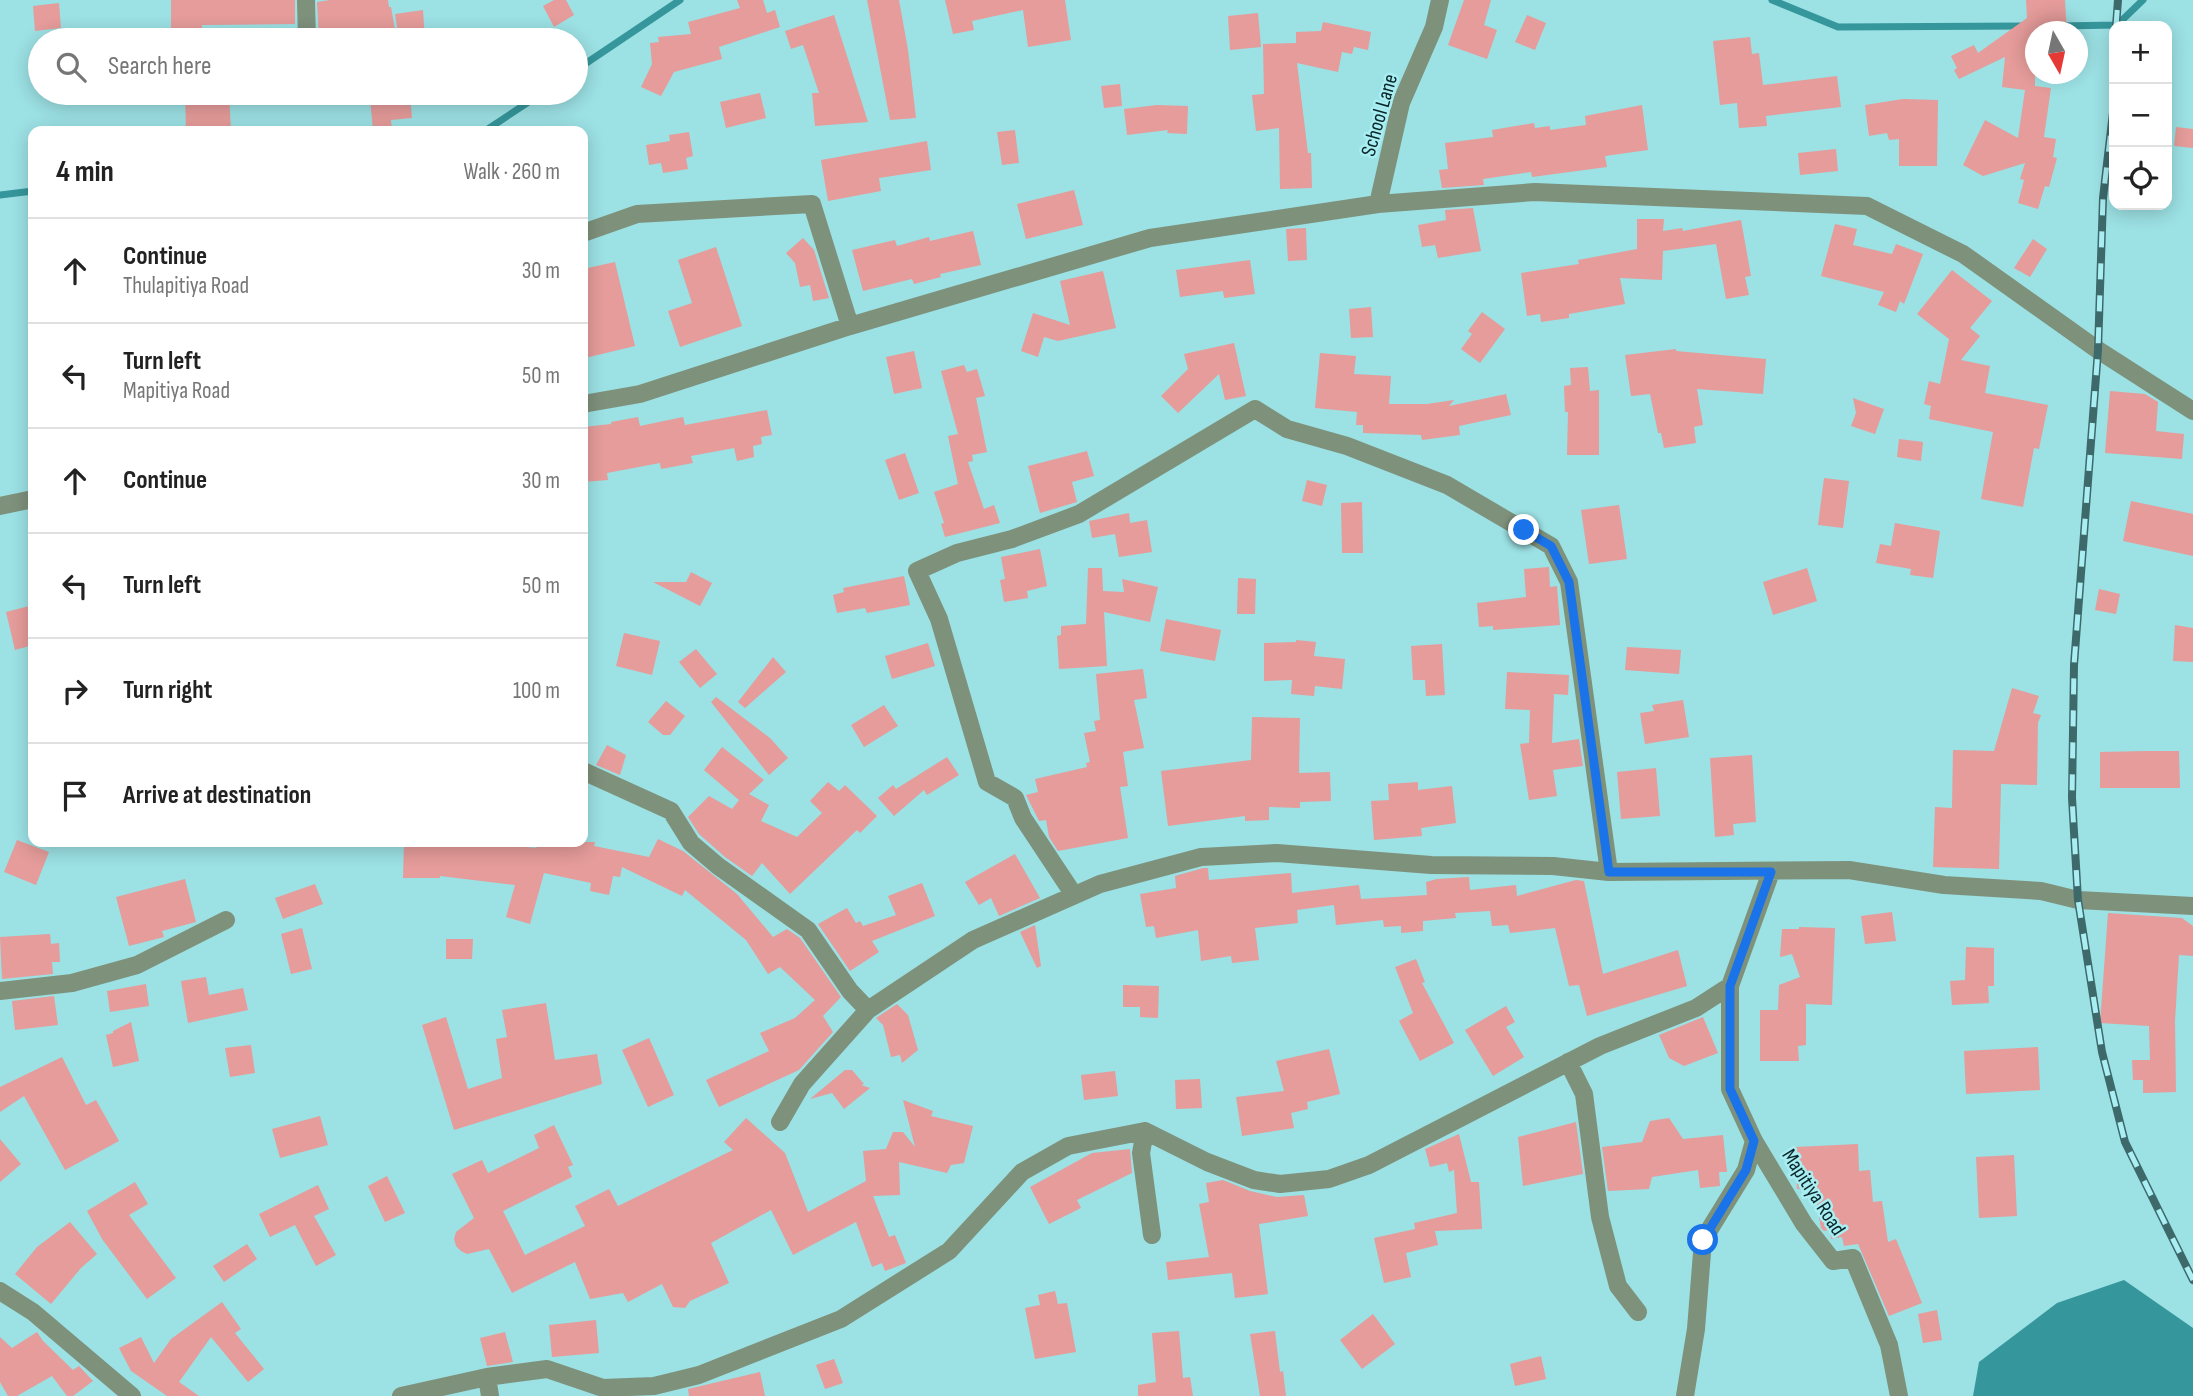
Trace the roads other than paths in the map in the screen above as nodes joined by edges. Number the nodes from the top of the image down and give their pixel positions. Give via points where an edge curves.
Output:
1 (306, 0) edge
2 (1440, 0) edge
3 (307, 28) edge
4 (1378, 204) junction
5 (588, 231) edge
6 (850, 326) junction
7 (588, 403) edge
8 (2193, 411) edge
9 (28, 500) edge
10 (0, 506) edge
11 (588, 773) edge
12 (1609, 872) junction
13 (1771, 872) junction
14 (1074, 895) junction
15 (2193, 906) edge
16 (226, 920) dead end
17 (1730, 986) junction
18 (0, 991) edge
19 (868, 1010) junction
20 (1568, 1062) junction
21 (780, 1122) dead end
22 (1145, 1131) junction
23 (1754, 1141) junction
24 (1152, 1235) dead end
25 (0, 1292) edge
26 (1638, 1312) dead end
27 (487, 1377) junction
28 (132, 1396) edge
29 (401, 1396) edge
30 (490, 1396) edge
31 (1685, 1396) edge
32 (1899, 1396) edge

1 - 3 street
2 - 4 street, School Lane via 1434,27 1401,103
4 - 6 street via 1150,238
4 - 8 street via 1535,192 1867,206 1963,254
5 - 6 street via 637,214 813,204
6 - 7 street via 640,394
9 - 10 street
11 - 19 street via 671,811 691,843 808,930
12 - 13 street
12 - 14 street via 1264,854 1201,857
12 - 14 street via 1569,582 1551,546 1447,485 1347,446 1287,429 1255,409 1079,514 957,553 917,571 939,619 987,782 1015,798 1023,818
13 - 15 street via 1849,870 1944,885 2041,891 2078,900
13 - 17 street, Mapitiya Road
14 - 19 street via 972,940
16 - 18 street via 137,965 72,982
17 - 20 street via 1696,1008
17 - 23 street, Mapitiya Road via 1730,1089
19 - 21 street via 802,1084
20 - 22 street via 1368,1166 1329,1179 1280,1184 1254,1180
20 - 26 street via 1584,1094 1600,1217 1618,1286
22 - 24 street via 1141,1153
22 - 27 street via 1068,1146 1022,1172 949,1251 841,1319 699,1375 654,1386 603,1388 547,1370
23 - 31 street via 1746,1170 1703,1240
23 - 32 street, Mapitiya Road via 1804,1224 1833,1261 1853,1258 1889,1345
25 - 28 street via 33,1312
27 - 29 street
27 - 30 street

